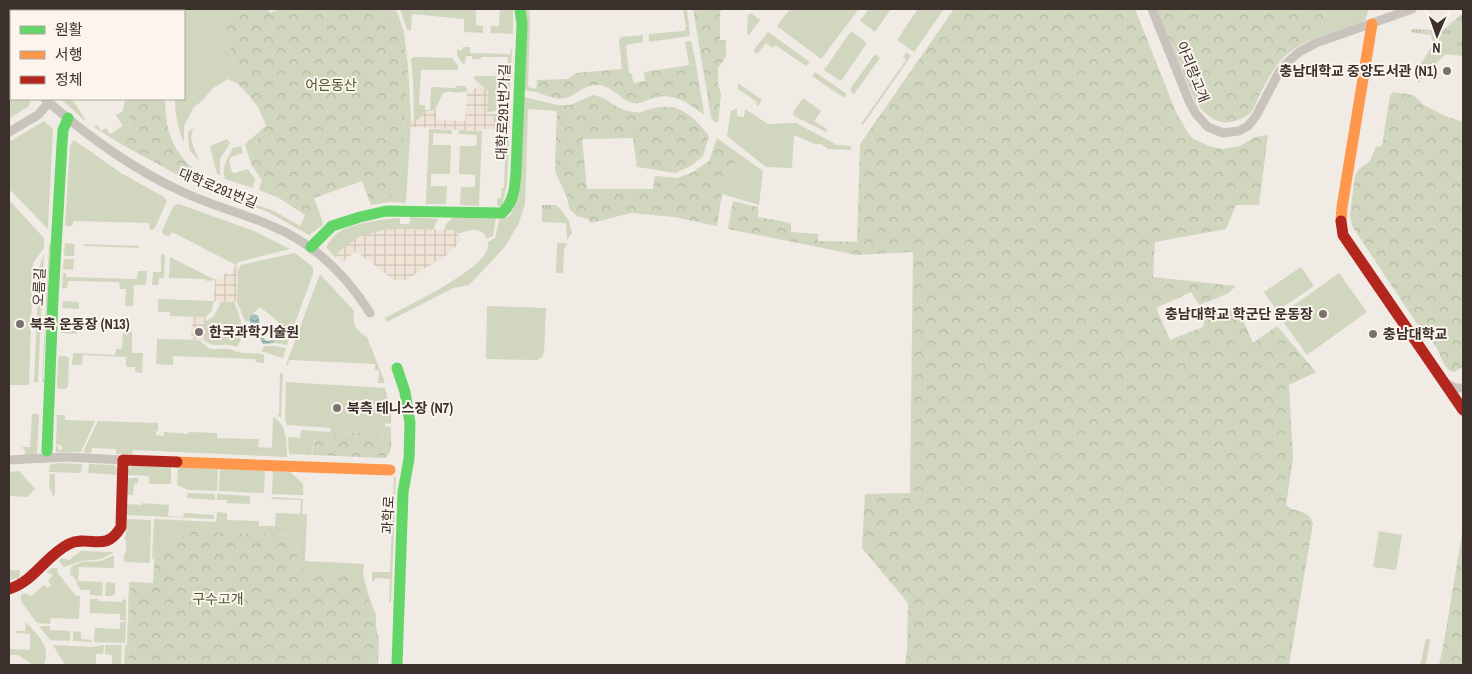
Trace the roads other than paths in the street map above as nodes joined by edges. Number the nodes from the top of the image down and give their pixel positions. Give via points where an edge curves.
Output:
1 (520, 9) edge
2 (1152, 9) edge
3 (1412, 9) edge
4 (1372, 24) junction
5 (47, 100) edge
6 (68, 118) junction
7 (9, 132) edge
8 (311, 247) junction
9 (370, 313) dead end
10 (397, 368) dead end
11 (1445, 383) junction
12 (1463, 389) edge
13 (1462, 408) edge
14 (46, 455) junction
15 (9, 460) edge
16 (123, 460) junction
17 (390, 470) dead end
18 (9, 589) edge
19 (397, 665) edge

1 - 8 street, 대학로291번가길 via 516,172 508,209 502,214 386,211 332,226
2 - 4 street, 아리랑고개 via 1192,109 1208,128 1223,133 1236,132 1248,126 1274,79 1293,57 1327,39
3 - 4 street, 아리랑고개
4 - 11 street via 1341,230
5 - 6 street, 대학로291번길
5 - 7 street via 38,115
6 - 8 street, 대학로291번길 via 112,153 176,189 274,226
6 - 14 street, 오름길 via 63,130
8 - 9 street, 대학로291번길 via 341,276
10 - 19 street, 과학로 via 410,423 409,459 403,492
11 - 12 street
11 - 13 street
12 - 13 street via 1459,399
14 - 15 street
14 - 16 street
16 - 17 street
16 - 18 street via 121,526 117,535 105,542 67,545 21,585

